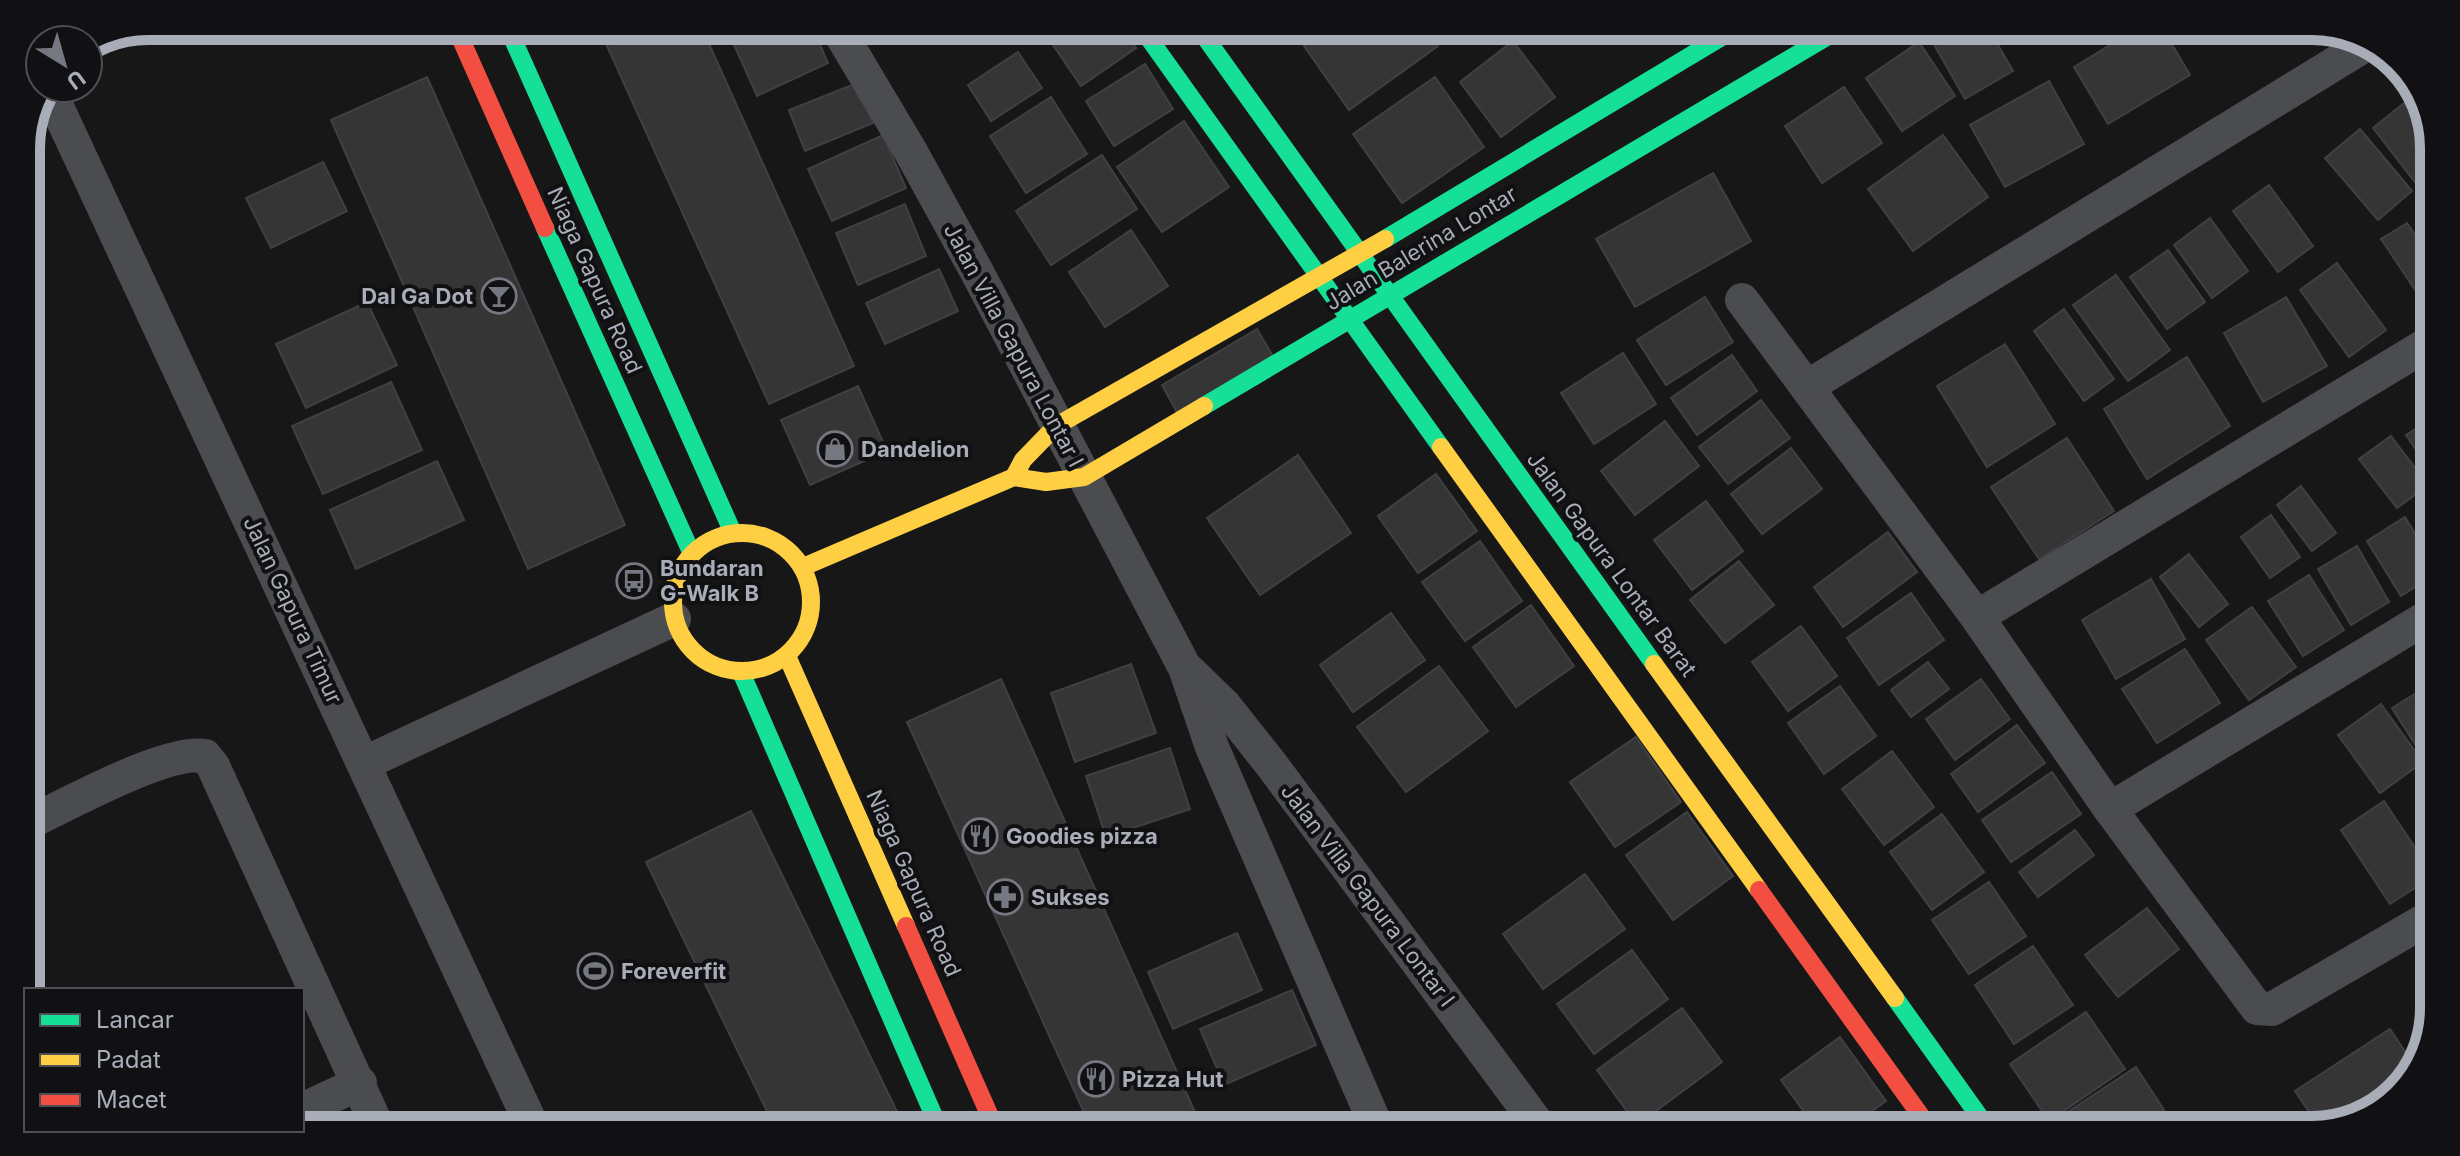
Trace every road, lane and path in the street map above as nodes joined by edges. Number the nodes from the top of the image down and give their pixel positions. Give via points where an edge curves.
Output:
1 (461, 40) edge
2 (513, 40) edge
3 (844, 40) edge
4 (1150, 40) edge
5 (1184, 40) edge
6 (1210, 40) edge
7 (1717, 40) edge
8 (1821, 40) edge
9 (2357, 50) edge
10 (1162, 57) junction
11 (56, 104) edge
12 (1360, 254) junction
13 (1320, 276) junction
14 (1389, 295) junction
15 (1742, 300) dead end
16 (1351, 318) junction
17 (2420, 348) edge
18 (1807, 387) junction
19 (1056, 426) junction
20 (1014, 477) junction
21 (1084, 477) junction
22 (733, 533) junction
23 (692, 554) junction
24 (803, 567) junction
25 (1977, 617) junction
26 (674, 619) junction
27 (2420, 621) edge
28 (787, 656) junction
29 (1185, 668) junction
30 (741, 672) junction
31 (365, 763) junction
32 (2110, 809) junction
33 (40, 818) edge
34 (2420, 923) edge
35 (360, 1083) junction
36 (304, 1109) edge
37 (373, 1116) edge
38 (528, 1116) edge
39 (934, 1116) edge
40 (990, 1116) edge
41 (1372, 1116) edge
42 (1532, 1116) edge
43 (1921, 1116) edge
44 (1979, 1116) edge

1 - 23 street, Niaga Gapura Road
2 - 22 street, Niaga Gapura Road
3 - 19 street, Jalan Villa Gapura Lontar I via 919,165
4 - 10 street
5 - 10 street
6 - 12 street, Jalan Gapura Lontar Barat
7 - 12 street, Jalan Balerina Lontar
8 - 14 street, Jalan Balerina Lontar
9 - 18 street
10 - 13 street
11 - 31 street, Jalan Gapura Timur
12 - 13 street, Jalan Balerina Lontar
12 - 14 street, Jalan Gapura Lontar Barat
13 - 16 street
13 - 19 street, Jalan Balerina Lontar
14 - 16 street, Jalan Balerina Lontar
14 - 44 street, Jalan Gapura Lontar Barat
15 - 18 street
16 - 21 street, Jalan Balerina Lontar
16 - 43 street
17 - 25 street
18 - 25 street
19 - 20 street, Jalan Balerina Lontar
19 - 21 street, Jalan Villa Gapura Lontar I
20 - 21 street, Jalan Balerina Lontar via 1046,482
20 - 24 street, Jalan Balerina Lontar
21 - 29 street, Jalan Villa Gapura Lontar I
22 - 23 street
22 - 24 street via 773,540
23 - 26 street via 679,573
24 - 28 street via 811,590 811,614
25 - 32 street
26 - 30 street via 698,657
26 - 31 street
27 - 32 street
28 - 30 street via 766,668
28 - 40 street, Niaga Gapura Road
29 - 41 street, Jalan Villa Gapura Lontar I via 1212,747
29 - 42 street, Jalan Villa Gapura Lontar I via 1225,706 1271,764
30 - 39 street
31 - 38 street, Jalan Gapura Timur
32 - 34 street via 2257,1008 2272,1009
33 - 35 street via 145,769 176,758 205,756 257,856
35 - 36 street
35 - 37 street

